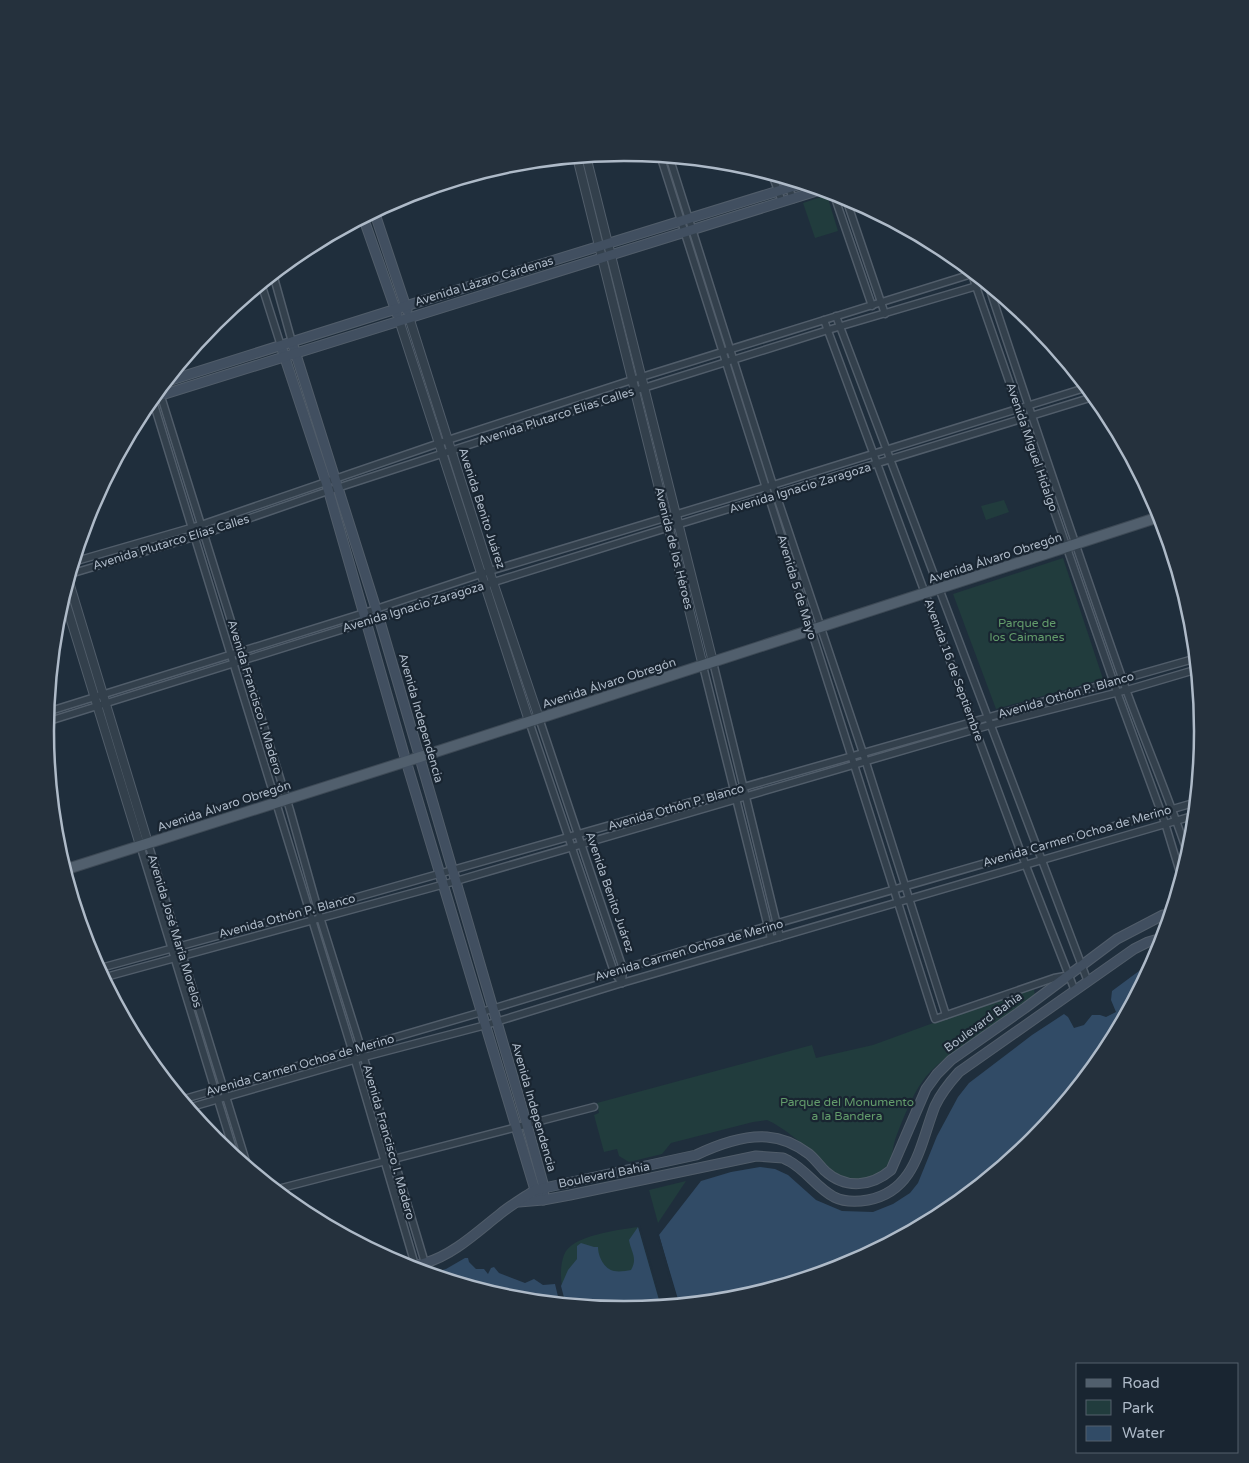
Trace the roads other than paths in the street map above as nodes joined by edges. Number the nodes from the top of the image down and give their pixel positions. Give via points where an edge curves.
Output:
1 (587, 162) edge
2 (662, 162) edge
3 (579, 163) edge
4 (671, 163) edge
5 (775, 181) edge
6 (787, 185) edge
7 (793, 186) edge
8 (788, 188) junction
9 (779, 191) junction
10 (812, 193) edge
11 (793, 199) junction
12 (836, 201) edge
13 (782, 202) junction
14 (850, 207) edge
15 (376, 218) edge
16 (685, 220) junction
17 (365, 223) edge
18 (688, 230) junction
19 (604, 245) junction
20 (389, 253) junction
21 (606, 256) junction
22 (378, 257) junction
23 (966, 274) edge
24 (274, 281) edge
25 (975, 281) edge
26 (980, 285) edge
27 (976, 286) junction
28 (264, 289) edge
29 (991, 294) edge
30 (881, 304) junction
31 (405, 306) junction
32 (872, 306) junction
33 (396, 309) junction
34 (885, 314) junction
35 (836, 316) junction
36 (409, 317) junction
37 (399, 320) junction
38 (824, 320) junction
39 (840, 327) junction
40 (828, 330) junction
41 (1005, 335) junction
42 (994, 339) junction
43 (292, 342) junction
44 (281, 346) junction
45 (730, 349) junction
46 (722, 352) junction
47 (295, 353) junction
48 (284, 357) junction
49 (734, 360) junction
50 (726, 362) junction
51 (640, 377) junction
52 (176, 378) edge
53 (632, 380) junction
54 (643, 388) junction
55 (1081, 389) edge
56 (634, 391) junction
57 (166, 392) edge
58 (1088, 399) edge
59 (159, 402) edge
60 (158, 403) edge
61 (551, 406) junction
62 (1028, 406) junction
63 (1018, 409) junction
64 (1032, 416) junction
65 (554, 417) junction
66 (1022, 419) junction
67 (447, 440) junction
68 (438, 443) junction
69 (886, 450) junction
70 (451, 451) junction
71 (442, 454) junction
72 (873, 454) junction
73 (890, 460) junction
74 (877, 464) junction
75 (336, 478) junction
76 (770, 486) junction
77 (327, 487) junction
78 (339, 488) junction
79 (773, 496) junction
80 (720, 501) junction
81 (723, 511) junction
82 (671, 516) junction
83 (1154, 519) edge
84 (201, 525) junction
85 (674, 526) junction
86 (192, 528) junction
87 (204, 534) junction
88 (196, 537) junction
89 (1072, 546) junction
90 (80, 560) edge
91 (490, 570) junction
92 (77, 572) edge
93 (480, 574) junction
94 (493, 582) junction
95 (484, 586) junction
96 (939, 589) junction
97 (72, 591) edge
98 (925, 593) junction
99 (68, 609) edge
100 (377, 613) junction
101 (365, 617) junction
102 (815, 629) junction
103 (241, 652) junction
104 (231, 654) junction
105 (1190, 660) edge
106 (244, 661) junction
107 (392, 661) junction
108 (234, 664) junction
109 (708, 664) junction
110 (379, 666) junction
111 (1192, 671) edge
112 (1124, 680) junction
113 (1114, 682) junction
114 (1127, 690) junction
115 (1117, 692) junction
116 (103, 695) junction
117 (95, 697) junction
118 (106, 703) junction
119 (98, 706) junction
120 (55, 710) edge
121 (987, 717) junction
122 (54, 719) edge
123 (534, 720) junction
124 (973, 722) junction
125 (990, 725) junction
126 (412, 730) junction
127 (976, 730) junction
128 (399, 733) junction
129 (863, 753) junction
130 (852, 756) junction
131 (420, 757) junction
132 (406, 761) junction
133 (865, 763) junction
134 (855, 766) junction
135 (744, 788) junction
136 (734, 791) junction
137 (746, 797) junction
138 (286, 799) junction
139 (736, 800) junction
140 (276, 802) junction
141 (1190, 804) edge
142 (1172, 809) junction
143 (1160, 812) junction
144 (1188, 816) edge
145 (1176, 820) junction
146 (1165, 823) junction
147 (578, 834) junction
148 (569, 837) junction
149 (1184, 843) edge
150 (144, 844) junction
151 (580, 844) junction
152 (572, 846) junction
153 (1037, 848) junction
154 (1021, 853) junction
155 (1041, 860) junction
156 (1026, 865) junction
157 (975, 866) junction
158 (71, 868) edge
159 (1179, 868) edge
160 (453, 870) junction
161 (440, 874) junction
162 (979, 878) junction
163 (456, 881) junction
164 (444, 884) junction
165 (905, 887) junction
166 (895, 890) junction
167 (908, 899) junction
168 (862, 900) junction
169 (898, 902) junction
170 (319, 908) junction
171 (310, 910) junction
172 (865, 912) junction
173 (1165, 916) edge
174 (320, 917) junction
175 (312, 920) junction
176 (777, 924) junction
177 (768, 926) junction
178 (780, 937) junction
179 (771, 940) junction
180 (1156, 940) edge
181 (180, 945) junction
182 (172, 948) junction
183 (685, 950) junction
184 (182, 955) junction
185 (174, 957) junction
186 (689, 963) junction
187 (1081, 965) junction
188 (105, 966) edge
189 (623, 969) junction
190 (614, 972) junction
191 (109, 976) edge
192 (1068, 976) junction
193 (1088, 982) junction
194 (622, 983) junction
195 (1075, 991) junction
196 (540, 994) junction
197 (544, 1006) junction
198 (493, 1008) junction
199 (482, 1012) junction
200 (946, 1015) junction
201 (496, 1020) junction
202 (486, 1025) junction
203 (411, 1033) junction
204 (414, 1044) junction
205 (361, 1048) junction
206 (352, 1050) junction
207 (364, 1057) junction
208 (355, 1060) junction
209 (950, 1060) junction
210 (959, 1072) junction
211 (223, 1087) junction
212 (215, 1089) junction
213 (226, 1096) junction
214 (187, 1098) edge
215 (218, 1099) junction
216 (194, 1106) edge
217 (594, 1107) dead end
218 (527, 1125) junction
219 (516, 1128) junction
220 (232, 1146) edge
221 (245, 1158) edge
222 (394, 1158) junction
223 (386, 1161) junction
224 (633, 1169) junction
225 (636, 1182) junction
226 (282, 1188) edge
227 (540, 1189) junction
228 (543, 1200) junction
229 (516, 1202) junction
230 (414, 1262) edge
231 (425, 1263) junction
232 (420, 1264) edge

1 - 19 street, Avenida de los Héroes
2 - 16 street, Avenida 5 de Mayo
3 - 19 street, Avenida de los Héroes
4 - 16 street, Avenida 5 de Mayo
5 - 9 street
6 - 8 street
7 - 8 main road, Avenida Lázaro Cárdenas
8 - 9 main road, Avenida Lázaro Cárdenas
8 - 11 street
9 - 13 street
9 - 16 main road, Avenida Lázaro Cárdenas
10 - 11 main road, Avenida Lázaro Cárdenas
11 - 13 main road, Avenida Lázaro Cárdenas
12 - 32 street
13 - 18 main road, Avenida Lázaro Cárdenas
14 - 30 street
15 - 20 main road, Avenida Benito Juárez
16 - 18 street, Avenida 5 de Mayo
16 - 19 main road, Avenida Lázaro Cárdenas
17 - 22 main road, Avenida Benito Juárez
18 - 21 main road, Avenida Lázaro Cárdenas
18 - 45 street, Avenida 5 de Mayo
18 - 46 street, Avenida 5 de Mayo
19 - 21 street, Avenida de los Héroes
19 - 31 main road, Avenida Lázaro Cárdenas
20 - 22 main road
20 - 31 main road, Avenida Benito Juárez
21 - 36 main road, Avenida Lázaro Cárdenas
21 - 51 street, Avenida de los Héroes
21 - 53 street, Avenida de los Héroes
22 - 33 main road, Avenida Benito Juárez
23 - 30 street, Avenida Plutarco Elías Calles
24 - 43 street, Avenida Independencia
25 - 27 street, Avenida Miguel Hidalgo
26 - 27 street, Avenida Plutarco Elías Calles
27 - 34 street, Avenida Plutarco Elías Calles
27 - 42 street, Avenida Miguel Hidalgo
28 - 44 street, Avenida Independencia
29 - 41 street, Avenida Miguel Hidalgo
30 - 32 street, Avenida Plutarco Elías Calles
30 - 34 street
31 - 33 main road, Avenida Lázaro Cárdenas
31 - 36 main road, Avenida Benito Juárez
32 - 35 street, Avenida Plutarco Elías Calles
33 - 37 main road, Avenida Benito Juárez
33 - 43 main road, Avenida Lázaro Cárdenas
34 - 39 street, Avenida Plutarco Elías Calles
35 - 38 street, Avenida Plutarco Elías Calles
35 - 39 street, Avenida 16 de Septiembre
36 - 37 main road, Avenida Lázaro Cárdenas
36 - 67 street, Avenida Benito Juárez
37 - 47 main road, Avenida Lázaro Cárdenas
37 - 68 street, Avenida Benito Juárez
38 - 40 street, Avenida 16 de Septiembre
38 - 45 street, Avenida Plutarco Elías Calles
39 - 40 street, Avenida Plutarco Elías Calles
39 - 69 street, Avenida 16 de Septiembre
40 - 49 street, Avenida Plutarco Elías Calles
40 - 72 street, Avenida 16 de Septiembre
41 - 42 street
41 - 62 street, Avenida Miguel Hidalgo
42 - 63 street, Avenida Miguel Hidalgo
43 - 44 main road, Avenida Lázaro Cárdenas
43 - 47 main road, Avenida Independencia
44 - 48 main road, Avenida Independencia
44 - 52 main road, Avenida Lázaro Cárdenas
45 - 46 street, Avenida Plutarco Elías Calles
45 - 49 street, Avenida 5 de Mayo
46 - 50 street, Avenida 5 de Mayo
46 - 51 street, Avenida Plutarco Elías Calles
47 - 48 main road, Avenida Lázaro Cárdenas
47 - 75 main road, Avenida Independencia
48 - 57 main road, Avenida Lázaro Cárdenas
48 - 77 main road, Avenida Independencia
49 - 50 street, Avenida Plutarco Elías Calles
49 - 76 street, Avenida 5 de Mayo
50 - 54 street, Avenida Plutarco Elías Calles
50 - 76 street, Avenida 5 de Mayo
51 - 53 street, Avenida Plutarco Elías Calles
51 - 54 street, Avenida de los Héroes
53 - 56 street, Avenida de los Héroes
53 - 61 street, Avenida Plutarco Elías Calles
54 - 56 street, Avenida Plutarco Elías Calles
54 - 82 street, Avenida de los Héroes
55 - 62 street, Avenida Ignacio Zaragoza
56 - 65 street, Avenida Plutarco Elías Calles
56 - 82 street, Avenida de los Héroes
58 - 64 street, Avenida Ignacio Zaragoza
59 - 84 street, Avenida Francisco I. Madero
60 - 86 street, Avenida Francisco I. Madero
61 - 65 street
61 - 67 street, Avenida Plutarco Elías Calles
62 - 63 street, Avenida Ignacio Zaragoza
62 - 64 street, Avenida Miguel Hidalgo
63 - 66 street, Avenida Miguel Hidalgo
63 - 69 street, Avenida Ignacio Zaragoza
64 - 66 street, Avenida Ignacio Zaragoza
64 - 89 street, Avenida Miguel Hidalgo
65 - 70 street, Avenida Plutarco Elías Calles
66 - 73 street, Avenida Ignacio Zaragoza
66 - 89 street, Avenida Miguel Hidalgo
67 - 68 street, Avenida Plutarco Elías Calles
67 - 70 street, Avenida Benito Juárez
68 - 71 street, Avenida Benito Juárez
68 - 75 street, Avenida Plutarco Elías Calles
69 - 72 street, Avenida Ignacio Zaragoza
69 - 73 street, Avenida 16 de Septiembre
70 - 71 street, Avenida Plutarco Elías Calles
70 - 91 street, Avenida Benito Juárez
71 - 78 street, Avenida Plutarco Elías Calles
71 - 93 street, Avenida Benito Juárez
72 - 74 street, Avenida 16 de Septiembre
72 - 76 street, Avenida Ignacio Zaragoza
73 - 74 street, Avenida Ignacio Zaragoza
73 - 96 street, Avenida 16 de Septiembre
74 - 79 street, Avenida Ignacio Zaragoza
74 - 98 street, Avenida 16 de Septiembre
75 - 77 street, Avenida Plutarco Elías Calles
75 - 78 main road, Avenida Independencia
76 - 79 street, Avenida 5 de Mayo
76 - 80 street, Avenida Ignacio Zaragoza
77 - 78 street, Avenida Plutarco Elías Calles
77 - 84 street, Avenida Plutarco Elías Calles
77 - 87 street, Avenida Plutarco Elías Calles
77 - 101 main road, Avenida Independencia
78 - 100 main road, Avenida Independencia
79 - 81 street, Avenida Ignacio Zaragoza
79 - 102 street, Avenida 5 de Mayo
79 - 102 street, Avenida 5 de Mayo
80 - 81 street
80 - 82 street, Avenida Ignacio Zaragoza
81 - 85 street, Avenida Ignacio Zaragoza
82 - 85 street, Avenida de los Héroes
82 - 91 street, Avenida Ignacio Zaragoza
83 - 89 main road, Avenida Álvaro Obregón
84 - 86 street, Avenida Plutarco Elías Calles
84 - 87 street, Avenida Francisco I. Madero
85 - 94 street, Avenida Ignacio Zaragoza
85 - 109 street, Avenida de los Héroes
86 - 88 street, Avenida Francisco I. Madero
86 - 90 street, Avenida Plutarco Elías Calles
87 - 88 street, Avenida Plutarco Elías Calles
87 - 103 street, Avenida Francisco I. Madero
88 - 92 street, Avenida Plutarco Elías Calles
88 - 104 street, Avenida Francisco I. Madero
89 - 96 main road, Avenida Álvaro Obregón
89 - 112 street, Avenida Miguel Hidalgo
89 - 113 street, Avenida Miguel Hidalgo
91 - 93 street, Avenida Ignacio Zaragoza
91 - 94 street, Avenida Benito Juárez
93 - 95 street, Avenida Benito Juárez
93 - 100 street, Avenida Ignacio Zaragoza
94 - 95 street, Avenida Ignacio Zaragoza
94 - 123 street, Avenida Benito Juárez
95 - 100 street, Avenida Ignacio Zaragoza
95 - 123 street, Avenida Benito Juárez
96 - 98 main road, Avenida Álvaro Obregón
96 - 121 street, Avenida 16 de Septiembre
97 - 116 street, Avenida José María Morelos
98 - 102 main road, Avenida Álvaro Obregón
98 - 124 street, Avenida 16 de Septiembre
99 - 117 street, Avenida José María Morelos
100 - 101 street, Avenida Ignacio Zaragoza
100 - 107 main road, Avenida Independencia
101 - 103 street, Avenida Ignacio Zaragoza
101 - 106 street, Avenida Ignacio Zaragoza
101 - 110 main road, Avenida Independencia
102 - 109 main road, Avenida Álvaro Obregón
102 - 129 street, Avenida 5 de Mayo
102 - 130 street, Avenida 5 de Mayo
103 - 104 street, Avenida Ignacio Zaragoza
103 - 106 street, Avenida Francisco I. Madero
104 - 108 street, Avenida Francisco I. Madero
104 - 116 street, Avenida Ignacio Zaragoza
105 - 112 street, Avenida Othón P. Blanco
106 - 108 street, Avenida Ignacio Zaragoza
106 - 138 street, Avenida Francisco I. Madero
107 - 110 main road
107 - 126 main road, Avenida Independencia
108 - 118 street, Avenida Ignacio Zaragoza
108 - 140 street, Avenida Francisco I. Madero
109 - 123 main road, Avenida Álvaro Obregón
109 - 135 street, Avenida de los Héroes
109 - 136 street, Avenida de los Héroes
110 - 128 main road, Avenida Independencia
111 - 114 street, Avenida Othón P. Blanco
112 - 113 street, Avenida Othón P. Blanco
112 - 114 street, Avenida Miguel Hidalgo
113 - 115 street, Avenida Miguel Hidalgo
113 - 121 street, Avenida Othón P. Blanco
114 - 115 street, Avenida Othón P. Blanco
114 - 142 street, Avenida Miguel Hidalgo
115 - 125 street, Avenida Othón P. Blanco
115 - 143 street, Avenida Miguel Hidalgo
116 - 117 street, Avenida Ignacio Zaragoza
116 - 118 street, Avenida José María Morelos
117 - 119 street, Avenida José María Morelos
117 - 120 street, Avenida Ignacio Zaragoza
118 - 119 street, Avenida Ignacio Zaragoza
118 - 150 street, Avenida José María Morelos
119 - 122 street, Avenida Ignacio Zaragoza
119 - 150 street, Avenida José María Morelos
121 - 124 street, Avenida Othón P. Blanco
121 - 125 street, Avenida 16 de Septiembre
123 - 131 main road, Avenida Álvaro Obregón
123 - 147 street, Avenida Benito Juárez
123 - 148 street, Avenida Benito Juárez
124 - 127 street, Avenida 16 de Septiembre
124 - 129 street, Avenida Othón P. Blanco
125 - 127 street, Avenida Othón P. Blanco
125 - 153 street, Avenida 16 de Septiembre
126 - 128 main road
126 - 131 main road, Avenida Independencia
127 - 133 street, Avenida Othón P. Blanco
127 - 154 street, Avenida 16 de Septiembre
128 - 132 main road, Avenida Independencia
129 - 130 street, Avenida Othón P. Blanco
129 - 133 street, Avenida 5 de Mayo
130 - 134 street, Avenida 5 de Mayo
130 - 135 street, Avenida Othón P. Blanco
131 - 132 main road, Avenida Álvaro Obregón
131 - 160 main road, Avenida Independencia
132 - 138 main road, Avenida Álvaro Obregón
132 - 161 main road, Avenida Independencia
133 - 134 street, Avenida Othón P. Blanco
133 - 165 street, Avenida 5 de Mayo
134 - 137 street, Avenida Othón P. Blanco
134 - 166 street, Avenida 5 de Mayo
135 - 136 street, Avenida Othón P. Blanco
135 - 137 street, Avenida de los Héroes
136 - 139 street, Avenida de los Héroes
136 - 147 street, Avenida Othón P. Blanco
137 - 139 street, Avenida Othón P. Blanco
137 - 176 street, Avenida de los Héroes
138 - 140 main road, Avenida Álvaro Obregón
138 - 170 street, Avenida Francisco I. Madero
139 - 151 street, Avenida Othón P. Blanco
139 - 177 street, Avenida de los Héroes
140 - 150 main road, Avenida Álvaro Obregón
140 - 171 street, Avenida Francisco I. Madero
141 - 142 street, Avenida Carmen Ochoa de Merino
142 - 143 street, Avenida Carmen Ochoa de Merino
142 - 145 street, Avenida Miguel Hidalgo
143 - 146 street, Avenida Miguel Hidalgo
143 - 153 street, Avenida Carmen Ochoa de Merino
144 - 145 street, Avenida Carmen Ochoa de Merino
145 - 146 street, Avenida Carmen Ochoa de Merino
145 - 149 street, Avenida Miguel Hidalgo
146 - 155 street, Avenida Carmen Ochoa de Merino
146 - 159 street, Avenida Miguel Hidalgo
147 - 148 street, Avenida Othón P. Blanco
147 - 151 street, Avenida Benito Juárez
148 - 152 street, Avenida Benito Juárez
148 - 160 street, Avenida Othón P. Blanco
150 - 158 main road, Avenida Álvaro Obregón
150 - 181 street, Avenida José María Morelos
150 - 182 street, Avenida José María Morelos
151 - 152 street, Avenida Othón P. Blanco
151 - 189 street, Avenida Benito Juárez
152 - 163 street, Avenida Othón P. Blanco
152 - 190 street, Avenida Benito Juárez
153 - 154 street, Avenida Carmen Ochoa de Merino
153 - 155 street, Avenida 16 de Septiembre
154 - 156 street, Avenida 16 de Septiembre
154 - 157 street, Avenida Carmen Ochoa de Merino
155 - 156 street, Avenida Carmen Ochoa de Merino
155 - 187 street, Avenida 16 de Septiembre
156 - 162 street, Avenida Carmen Ochoa de Merino
156 - 192 street, Avenida 16 de Septiembre
157 - 162 street
157 - 165 street, Avenida Carmen Ochoa de Merino
160 - 161 street, Avenida Othón P. Blanco
160 - 163 main road, Avenida Independencia
161 - 164 main road, Avenida Independencia
161 - 170 street, Avenida Othón P. Blanco
162 - 167 street, Avenida Carmen Ochoa de Merino
163 - 164 street, Avenida Othón P. Blanco
163 - 198 main road, Avenida Independencia
164 - 174 street, Avenida Othón P. Blanco
164 - 199 main road, Avenida Independencia
165 - 166 street, Avenida Carmen Ochoa de Merino
165 - 167 street, Avenida 5 de Mayo
166 - 168 street, Avenida Carmen Ochoa de Merino
166 - 169 street, Avenida 5 de Mayo
167 - 169 street, Avenida Carmen Ochoa de Merino
167 - 200 street, Avenida 5 de Mayo
168 - 172 street
168 - 176 street, Avenida Carmen Ochoa de Merino
169 - 172 street, Avenida Carmen Ochoa de Merino
169 - 200 street, Avenida 5 de Mayo via 935,1019
170 - 171 street, Avenida Othón P. Blanco
170 - 174 street, Avenida Francisco I. Madero
171 - 175 street, Avenida Francisco I. Madero
171 - 181 street, Avenida Othón P. Blanco
172 - 178 street, Avenida Carmen Ochoa de Merino
173 - 187 main road, Boulevard Bahía via 1117,939
174 - 175 street, Avenida Othón P. Blanco
174 - 205 street, Avenida Francisco I. Madero
175 - 184 street, Avenida Othón P. Blanco
175 - 206 street, Avenida Francisco I. Madero
176 - 177 street, Avenida Carmen Ochoa de Merino
176 - 178 street, Avenida de los Héroes
177 - 179 street, Avenida de los Héroes
177 - 183 street, Avenida Carmen Ochoa de Merino
178 - 179 street, Avenida Carmen Ochoa de Merino
179 - 186 street, Avenida Carmen Ochoa de Merino
180 - 193 main road, Boulevard Bahía via 1134,949
181 - 182 street, Avenida Othón P. Blanco
181 - 184 street, Avenida José María Morelos
182 - 185 street, Avenida José María Morelos
182 - 188 street, Avenida Othón P. Blanco
183 - 186 street
183 - 189 street, Avenida Carmen Ochoa de Merino
184 - 185 street, Avenida Othón P. Blanco
184 - 211 street, Avenida José María Morelos
185 - 191 street, Avenida Othón P. Blanco
185 - 212 street, Avenida José María Morelos
186 - 194 street, Avenida Carmen Ochoa de Merino
187 - 192 main road, Boulevard Bahía
187 - 193 street, Avenida 16 de Septiembre
189 - 190 street, Avenida Carmen Ochoa de Merino
189 - 194 street, Avenida Benito Juárez
190 - 194 street, Avenida Benito Juárez
190 - 196 street, Avenida Carmen Ochoa de Merino
192 - 195 street, Avenida 16 de Septiembre
192 - 200 street
192 - 209 main road, Boulevard Bahía
193 - 195 main road, Boulevard Bahía
194 - 197 street, Avenida Carmen Ochoa de Merino
195 - 210 main road, Boulevard Bahía
196 - 197 street
196 - 198 street, Avenida Carmen Ochoa de Merino
197 - 201 street, Avenida Carmen Ochoa de Merino
198 - 199 street, Avenida Carmen Ochoa de Merino
198 - 201 main road, Avenida Independencia
199 - 202 main road, Avenida Independencia
199 - 203 street, Avenida Carmen Ochoa de Merino
201 - 202 street, Avenida Carmen Ochoa de Merino
201 - 218 main road, Avenida Independencia
202 - 204 street, Avenida Carmen Ochoa de Merino
202 - 219 main road, Avenida Independencia
203 - 204 street
203 - 205 street, Avenida Carmen Ochoa de Merino
204 - 207 street, Avenida Carmen Ochoa de Merino
205 - 206 street, Avenida Carmen Ochoa de Merino
205 - 207 street, Avenida Francisco I. Madero
206 - 208 street, Avenida Francisco I. Madero
206 - 211 street, Avenida Carmen Ochoa de Merino
207 - 208 street, Avenida Carmen Ochoa de Merino
207 - 222 street, Avenida Francisco I. Madero
208 - 213 street, Avenida Carmen Ochoa de Merino
208 - 223 street, Avenida Francisco I. Madero
209 - 210 main road
209 - 224 main road, Boulevard Bahía via 926,1089 891,1170 873,1182 849,1184 839,1180 796,1146 768,1137 753,1137
210 - 225 main road, Boulevard Bahía via 936,1104 913,1168 902,1183 875,1199 854,1201 834,1197 793,1163 772,1156 747,1158
211 - 212 street, Avenida Carmen Ochoa de Merino
211 - 213 street, Avenida José María Morelos
212 - 214 street, Avenida Carmen Ochoa de Merino
212 - 215 street, Avenida José María Morelos
213 - 215 street, Avenida Carmen Ochoa de Merino
213 - 221 street, Avenida José María Morelos
215 - 216 street, Avenida Carmen Ochoa de Merino
215 - 220 street, Avenida José María Morelos
217 - 218 street
218 - 219 street
218 - 227 main road, Avenida Independencia
219 - 222 street
219 - 227 main road, Avenida Independencia
222 - 223 street
222 - 231 street, Avenida Francisco I. Madero
223 - 226 street
223 - 230 street, Avenida Francisco I. Madero
224 - 225 main road
224 - 227 main road, Boulevard Bahía
225 - 228 main road, Boulevard Bahía
227 - 228 main road, Avenida Independencia
227 - 229 main road, Boulevard Bahía
228 - 229 main road, Boulevard Bahía
229 - 231 main road, Boulevard Bahía via 474,1236
231 - 232 main road, Boulevard Bahía

